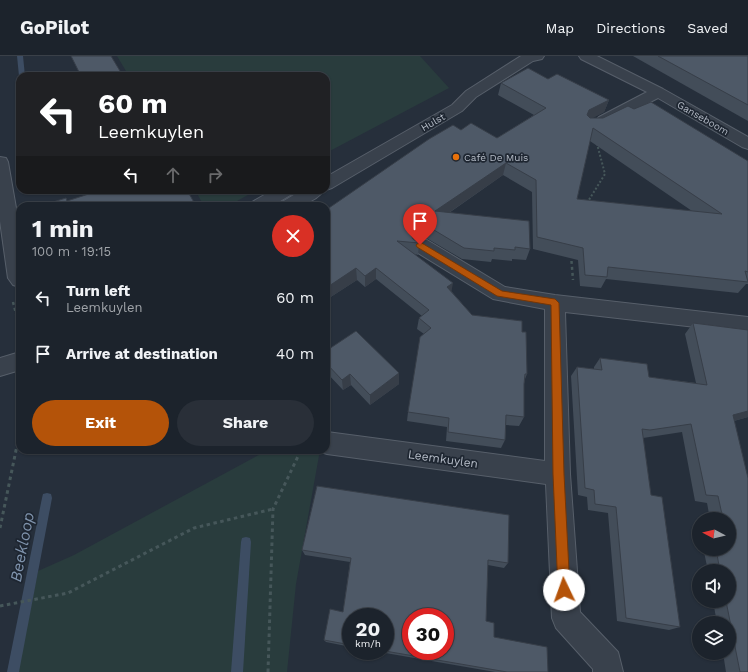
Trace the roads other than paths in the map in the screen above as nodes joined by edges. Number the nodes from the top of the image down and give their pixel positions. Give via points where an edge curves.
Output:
1 (537, 56) edge
2 (586, 56) edge
3 (658, 92) junction
4 (592, 126) edge
5 (748, 144) edge
6 (0, 162) edge
7 (330, 182) edge
8 (279, 194) edge
9 (308, 194) edge
10 (265, 202) edge
11 (295, 202) edge
12 (420, 245) dead end
13 (16, 265) edge
14 (565, 304) junction
15 (748, 325) edge
16 (330, 443) edge
17 (558, 474) junction
18 (608, 672) edge

1 - 7 street, Hulst via 529,57 471,94 457,108
2 - 3 street, Ganseboom
3 - 4 street
3 - 5 street, Ganseboom
6 - 13 street
8 - 10 street
9 - 11 street
12 - 14 street via 500,294
14 - 15 street
14 - 17 street
16 - 17 street, Leemkuylen
17 - 18 street via 566,618 607,663

